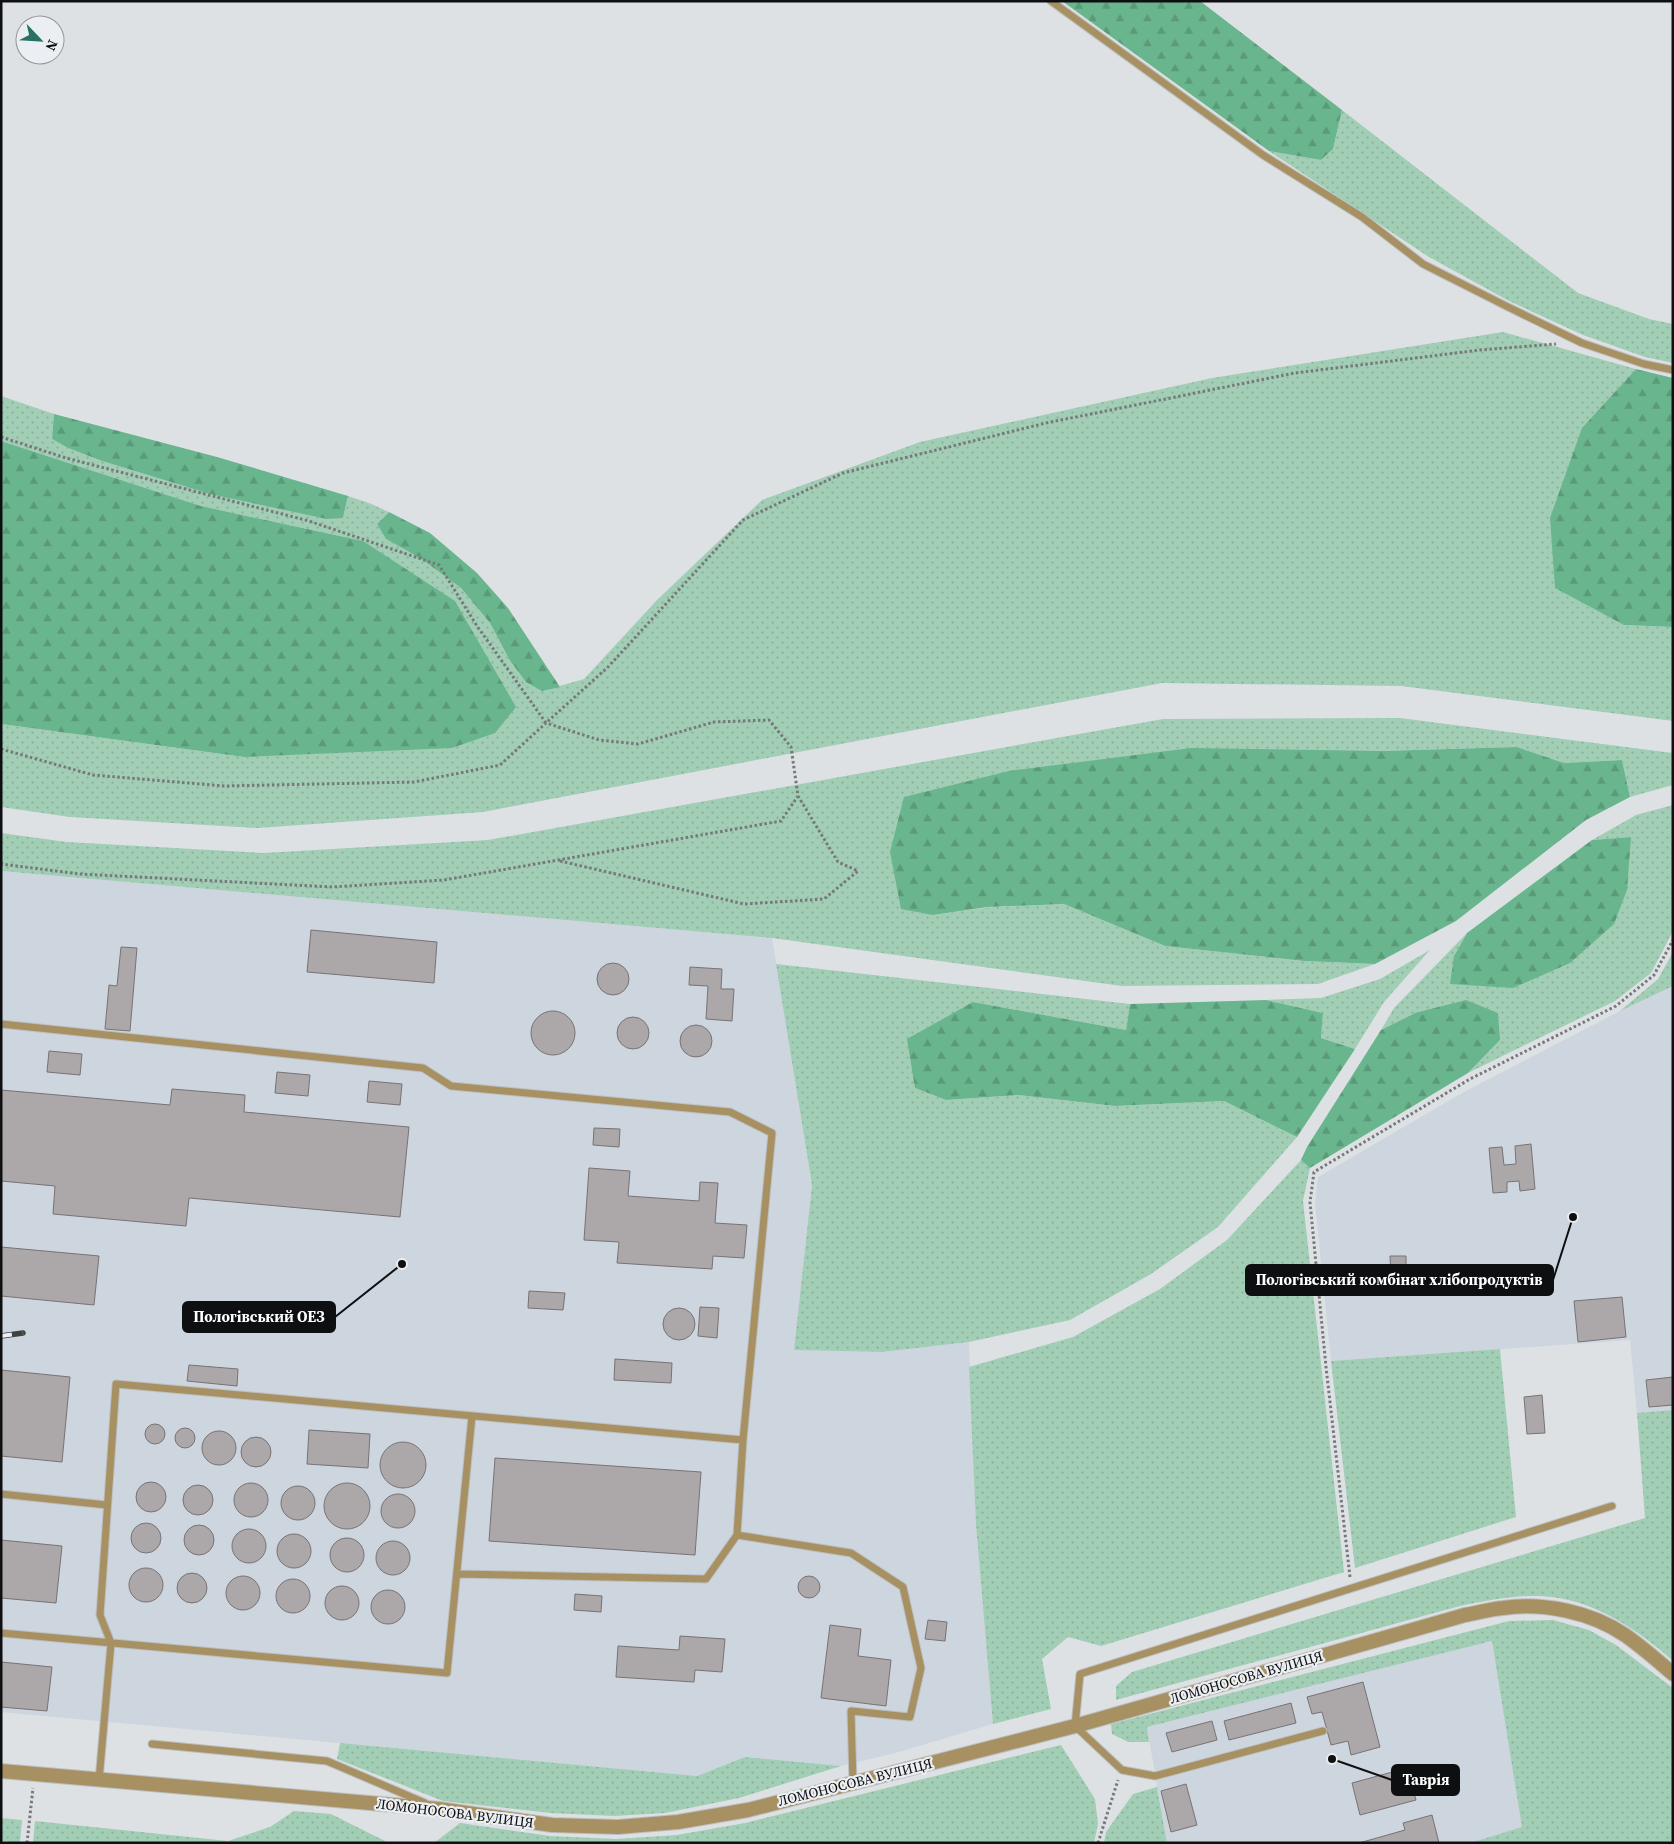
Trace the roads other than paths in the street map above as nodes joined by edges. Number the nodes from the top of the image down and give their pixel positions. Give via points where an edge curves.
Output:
1 (1051, 1) edge
2 (1673, 370) edge
3 (1, 1024) edge
4 (472, 1416) junction
5 (744, 1440) junction
6 (1, 1494) edge
7 (108, 1505) junction
8 (1612, 1506) dead end
9 (737, 1535) junction
10 (457, 1574) junction
11 (1, 1633) edge
12 (111, 1643) junction
13 (1673, 1674) edge
14 (1076, 1726) junction
15 (1323, 1731) dead end
16 (152, 1744) dead end
17 (1, 1772) edge
18 (99, 1780) junction
19 (853, 1783) junction
20 (439, 1809) junction

1 - 2 lane via 1263,155 1362,217 1423,264 1582,343
3 - 5 lane via 423,1068 451,1086 730,1112 772,1133
4 - 5 lane
4 - 7 lane via 116,1384
4 - 10 lane
5 - 9 lane
6 - 7 lane
7 - 12 lane via 100,1615
8 - 14 lane via 1080,1674
9 - 10 lane via 706,1579
9 - 19 lane via 851,1554 903,1586 921,1668 910,1717 851,1711
10 - 12 lane via 447,1673
11 - 12 lane
12 - 18 lane
13 - 14 street, ЛОМОНОСОВА ВУЛИЦЯ via 1623,1634 1596,1620 1539,1606 1504,1607 1465,1615
14 - 15 lane via 1122,1770 1155,1776
14 - 19 street, ЛОМОНОСОВА ВУЛИЦЯ
16 - 20 lane via 326,1761
17 - 18 street, ЛОМОНОСОВА ВУЛИЦЯ
18 - 20 street, ЛОМОНОСОВА ВУЛИЦЯ
19 - 20 street, ЛОМОНОСОВА ВУЛИЦЯ via 748,1810 678,1822 618,1827 552,1825

